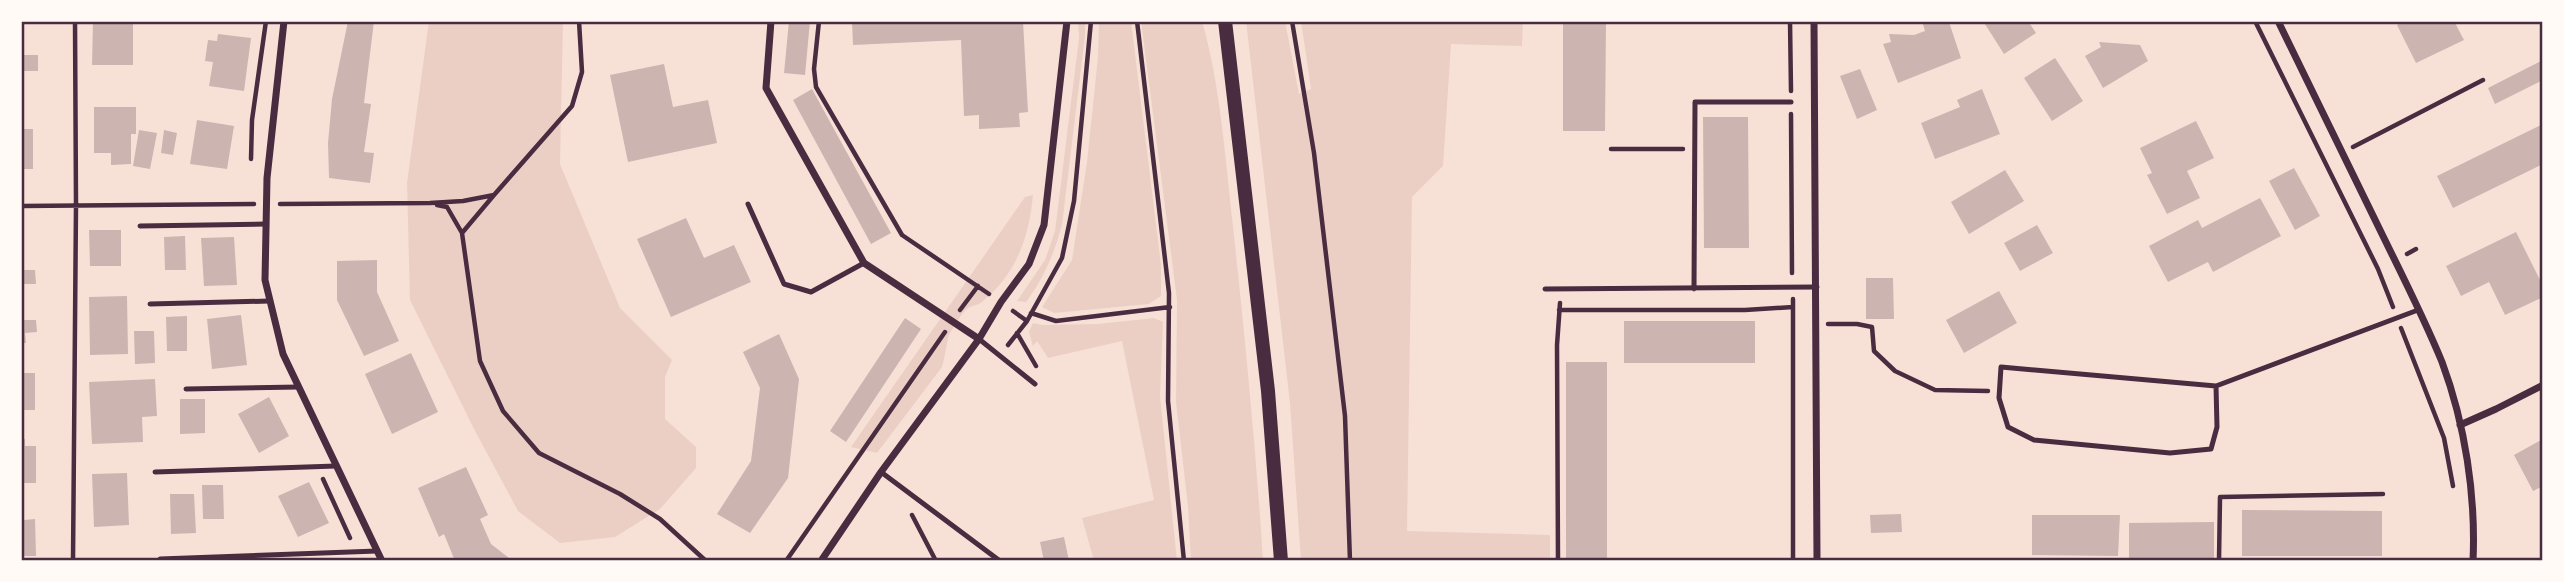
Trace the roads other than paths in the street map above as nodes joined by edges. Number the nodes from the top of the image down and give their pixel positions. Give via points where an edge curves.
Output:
1 (284, 21) edge
2 (771, 21) edge
3 (1067, 21) edge
4 (1224, 21) edge
5 (1814, 21) edge
6 (2278, 21) edge
7 (1791, 102) dead end
8 (748, 204) dead end
9 (266, 224) junction
10 (140, 226) dead end
11 (864, 263) junction
12 (1817, 287) junction
13 (1545, 289) dead end
14 (1694, 289) junction
15 (269, 301) junction
16 (150, 304) dead end
17 (2418, 310) junction
18 (979, 339) junction
19 (1035, 384) dead end
20 (2543, 384) edge
21 (2216, 386) junction
22 (299, 387) junction
23 (186, 390) dead end
24 (2460, 425) junction
25 (336, 466) junction
26 (155, 472) dead end
27 (881, 472) junction
28 (377, 551) junction
29 (160, 559) dead end
30 (382, 561) edge
31 (821, 561) edge
32 (1000, 561) edge
33 (1281, 561) edge
34 (1817, 561) edge
35 (2473, 561) edge

1 - 9 street via 271,124
2 - 11 street via 766,88
3 - 18 street via 1044,225 1029,264
4 - 33 main road via 1268,391
5 - 12 street
6 - 17 street
7 - 14 lane via 1695,102
8 - 11 lane via 784,284 811,292
9 - 10 lane
9 - 15 street
11 - 18 street
12 - 14 lane
12 - 34 street
13 - 14 lane
15 - 16 lane
15 - 22 street via 283,354
17 - 21 lane
17 - 24 street via 2442,363
18 - 19 lane
18 - 27 street
20 - 24 street
21 - 21 lane via 2217,427 2211,449 2170,453 2034,440 2008,427 1999,398 2001,367
22 - 23 lane
22 - 25 street
24 - 35 street via 2475,522
25 - 26 lane
25 - 28 street
27 - 31 street
27 - 32 lane
28 - 29 lane
28 - 30 street

